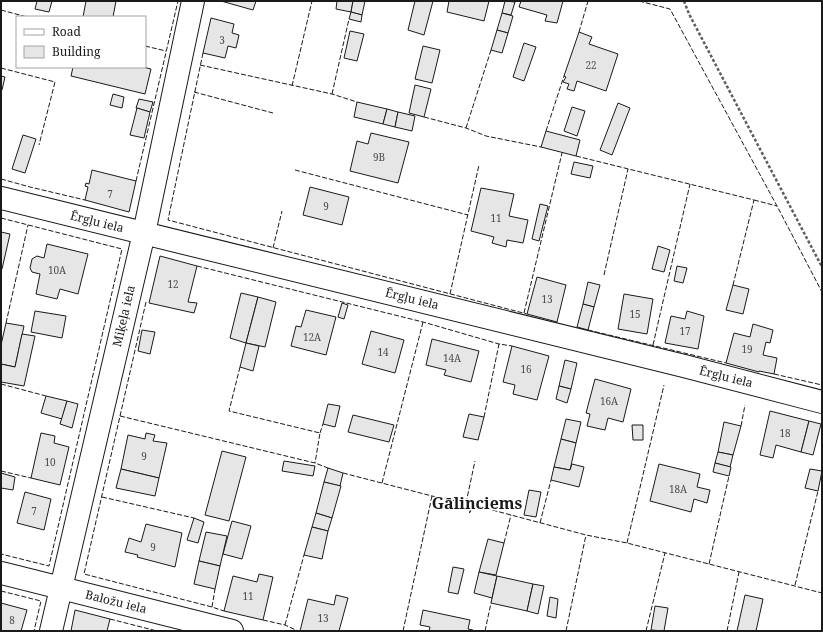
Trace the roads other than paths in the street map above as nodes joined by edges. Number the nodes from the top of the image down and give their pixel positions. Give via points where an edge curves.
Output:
1 (193, 1) edge
2 (1, 198) edge
3 (144, 233) junction
4 (822, 402) edge
5 (1, 573) edge
6 (61, 589) junction
7 (51, 631) edge
8 (232, 631) edge

1 - 3 street, Miķeļa iela
2 - 3 street, Ērgļu iela
3 - 4 street, Ērgļu iela
3 - 6 street, Miķeļa iela
5 - 6 street, Baložu iela
6 - 7 street, Miķeļa iela
6 - 8 street, Baložu iela

